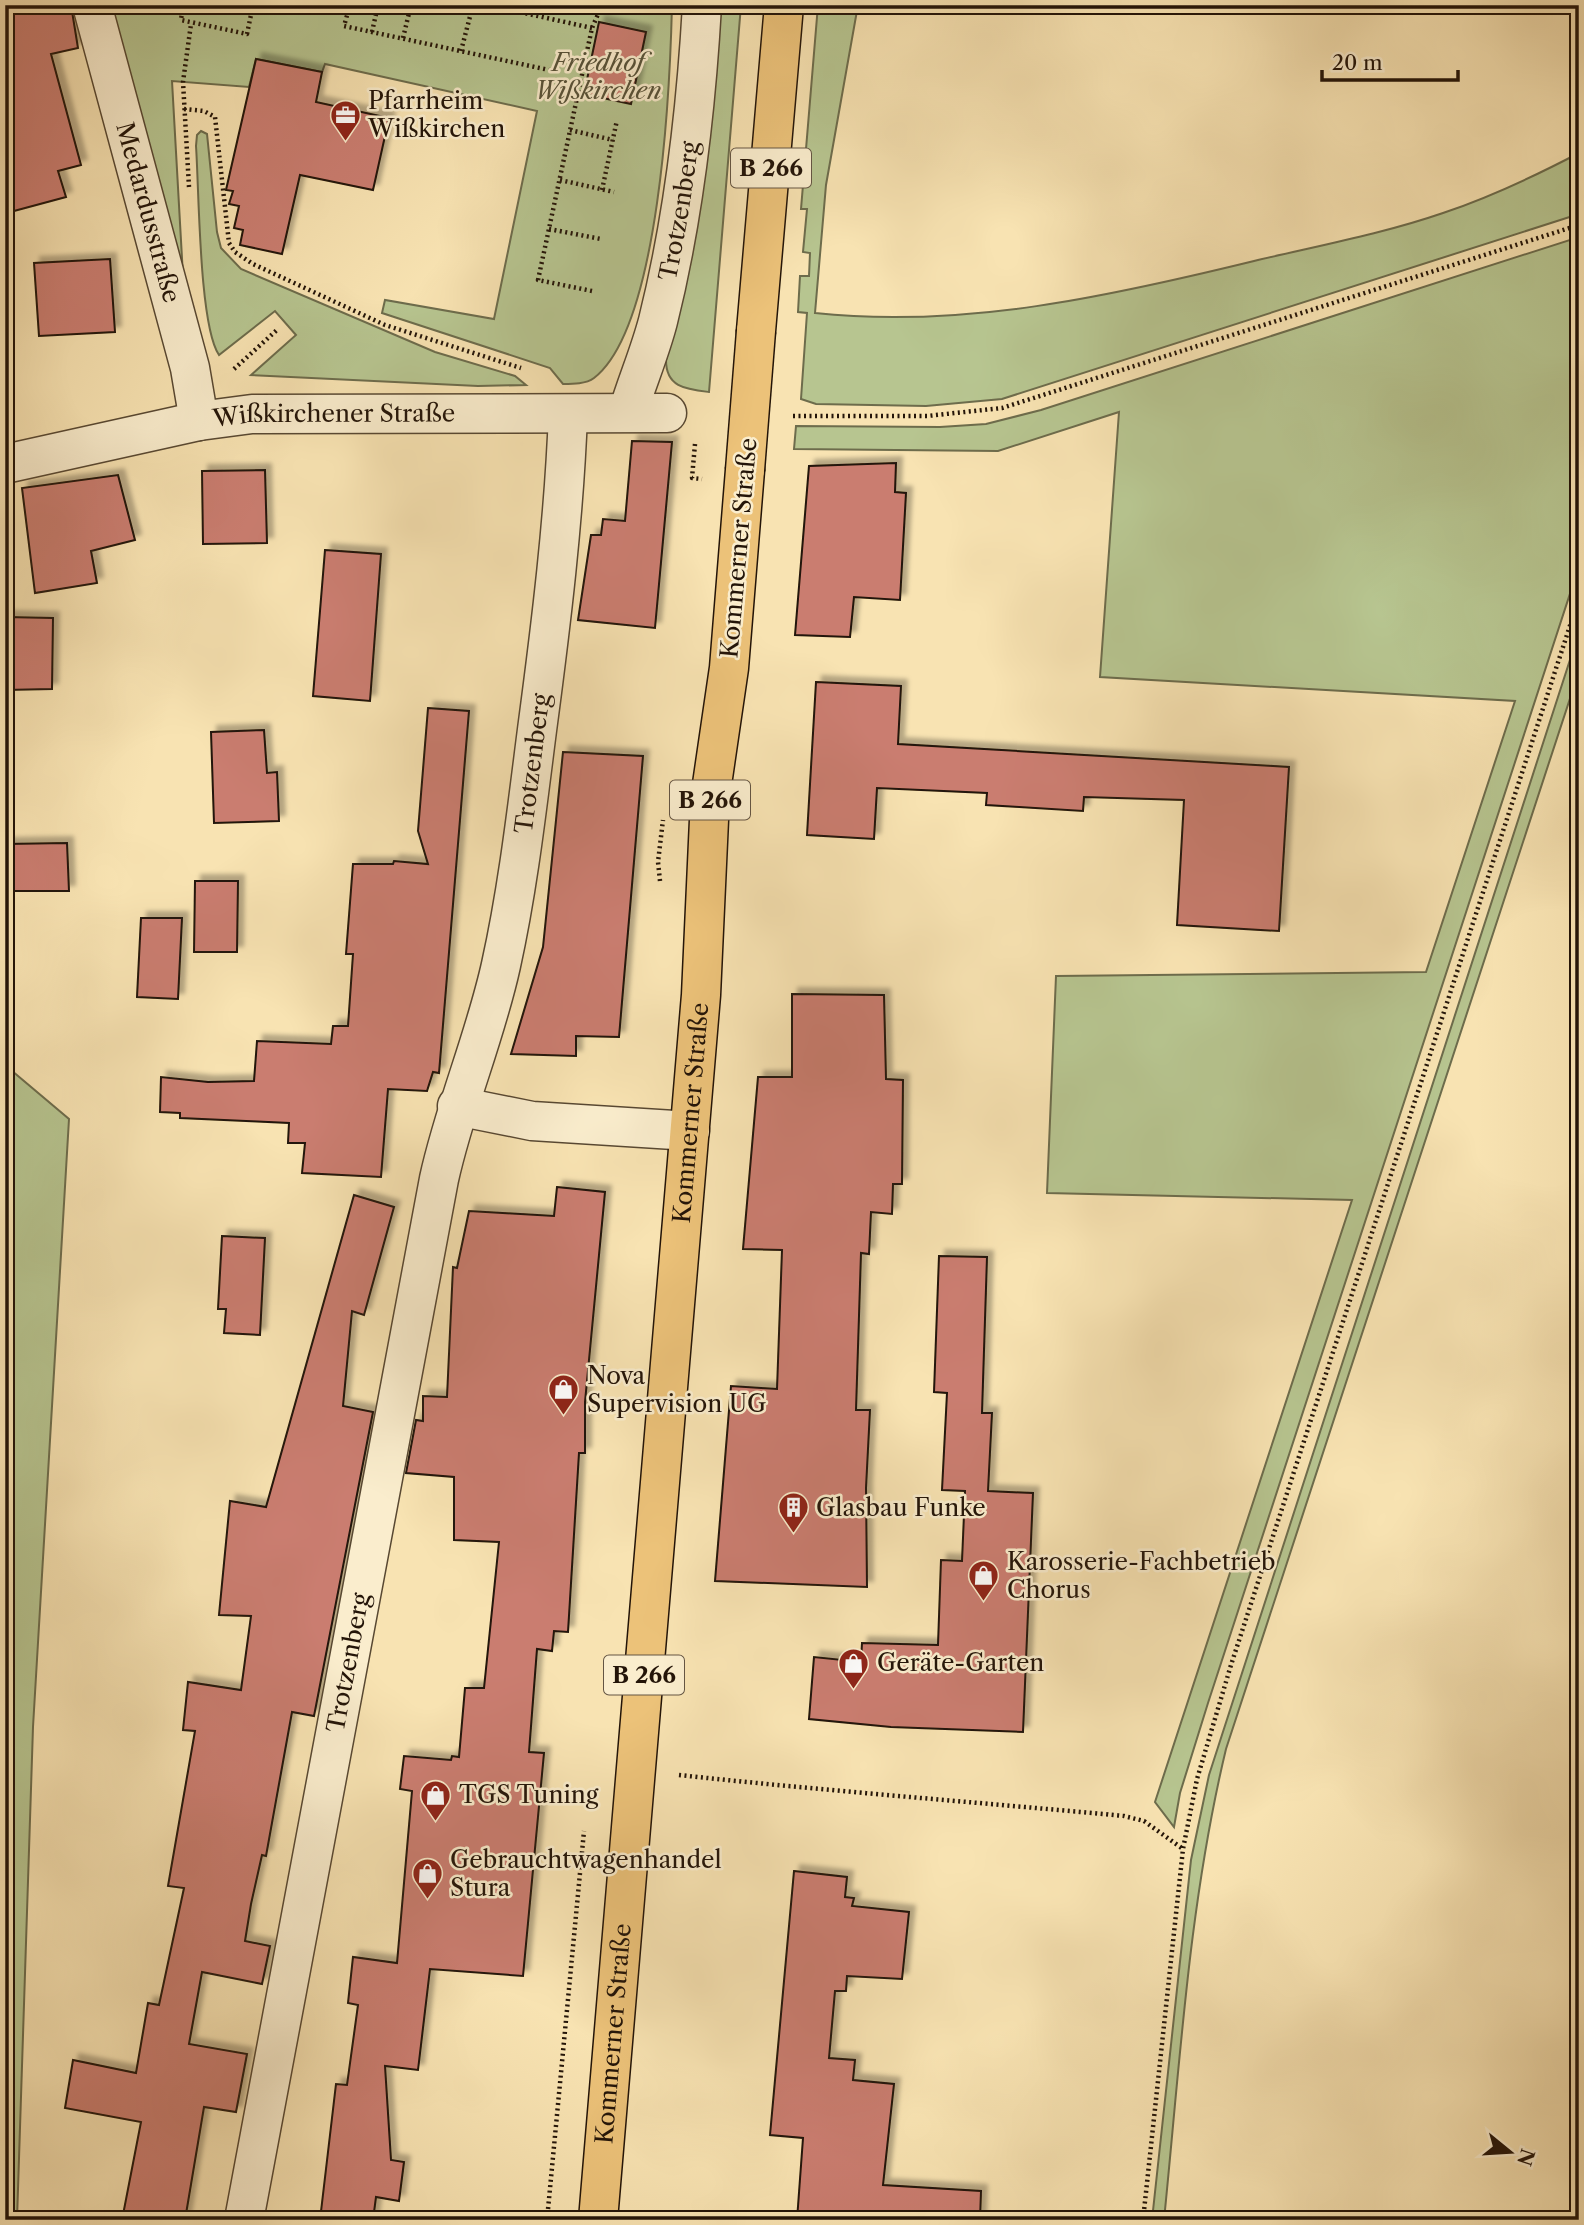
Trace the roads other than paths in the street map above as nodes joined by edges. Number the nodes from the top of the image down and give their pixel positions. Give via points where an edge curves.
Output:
1 (92, 5) edge
2 (702, 5) edge
3 (784, 5) edge
4 (628, 412) junction
5 (667, 413) dead end
6 (568, 414) junction
7 (199, 421) junction
8 (5, 464) edge
9 (457, 1106) junction
10 (690, 1131) junction
11 (244, 2220) edge
12 (598, 2220) edge

1 - 7 street, Medardusstraße via 190,368
2 - 4 street, Trotzenberg via 697,88 678,223 657,325
3 - 10 main road, Kommerner Straße / B 266, bridge via 756,331 727,475 729,668 710,798
4 - 5 street, Wißkirchener Straße
4 - 6 street, Wißkirchener Straße
6 - 7 street, Wißkirchener Straße via 252,414
6 - 9 street, Trotzenberg via 528,804 501,964 485,1030
7 - 8 street, Wißkirchener Straße
9 - 10 street via 531,1121
9 - 11 street, Trotzenberg via 439,1179
10 - 12 main road, Kommerner Straße / B 266

